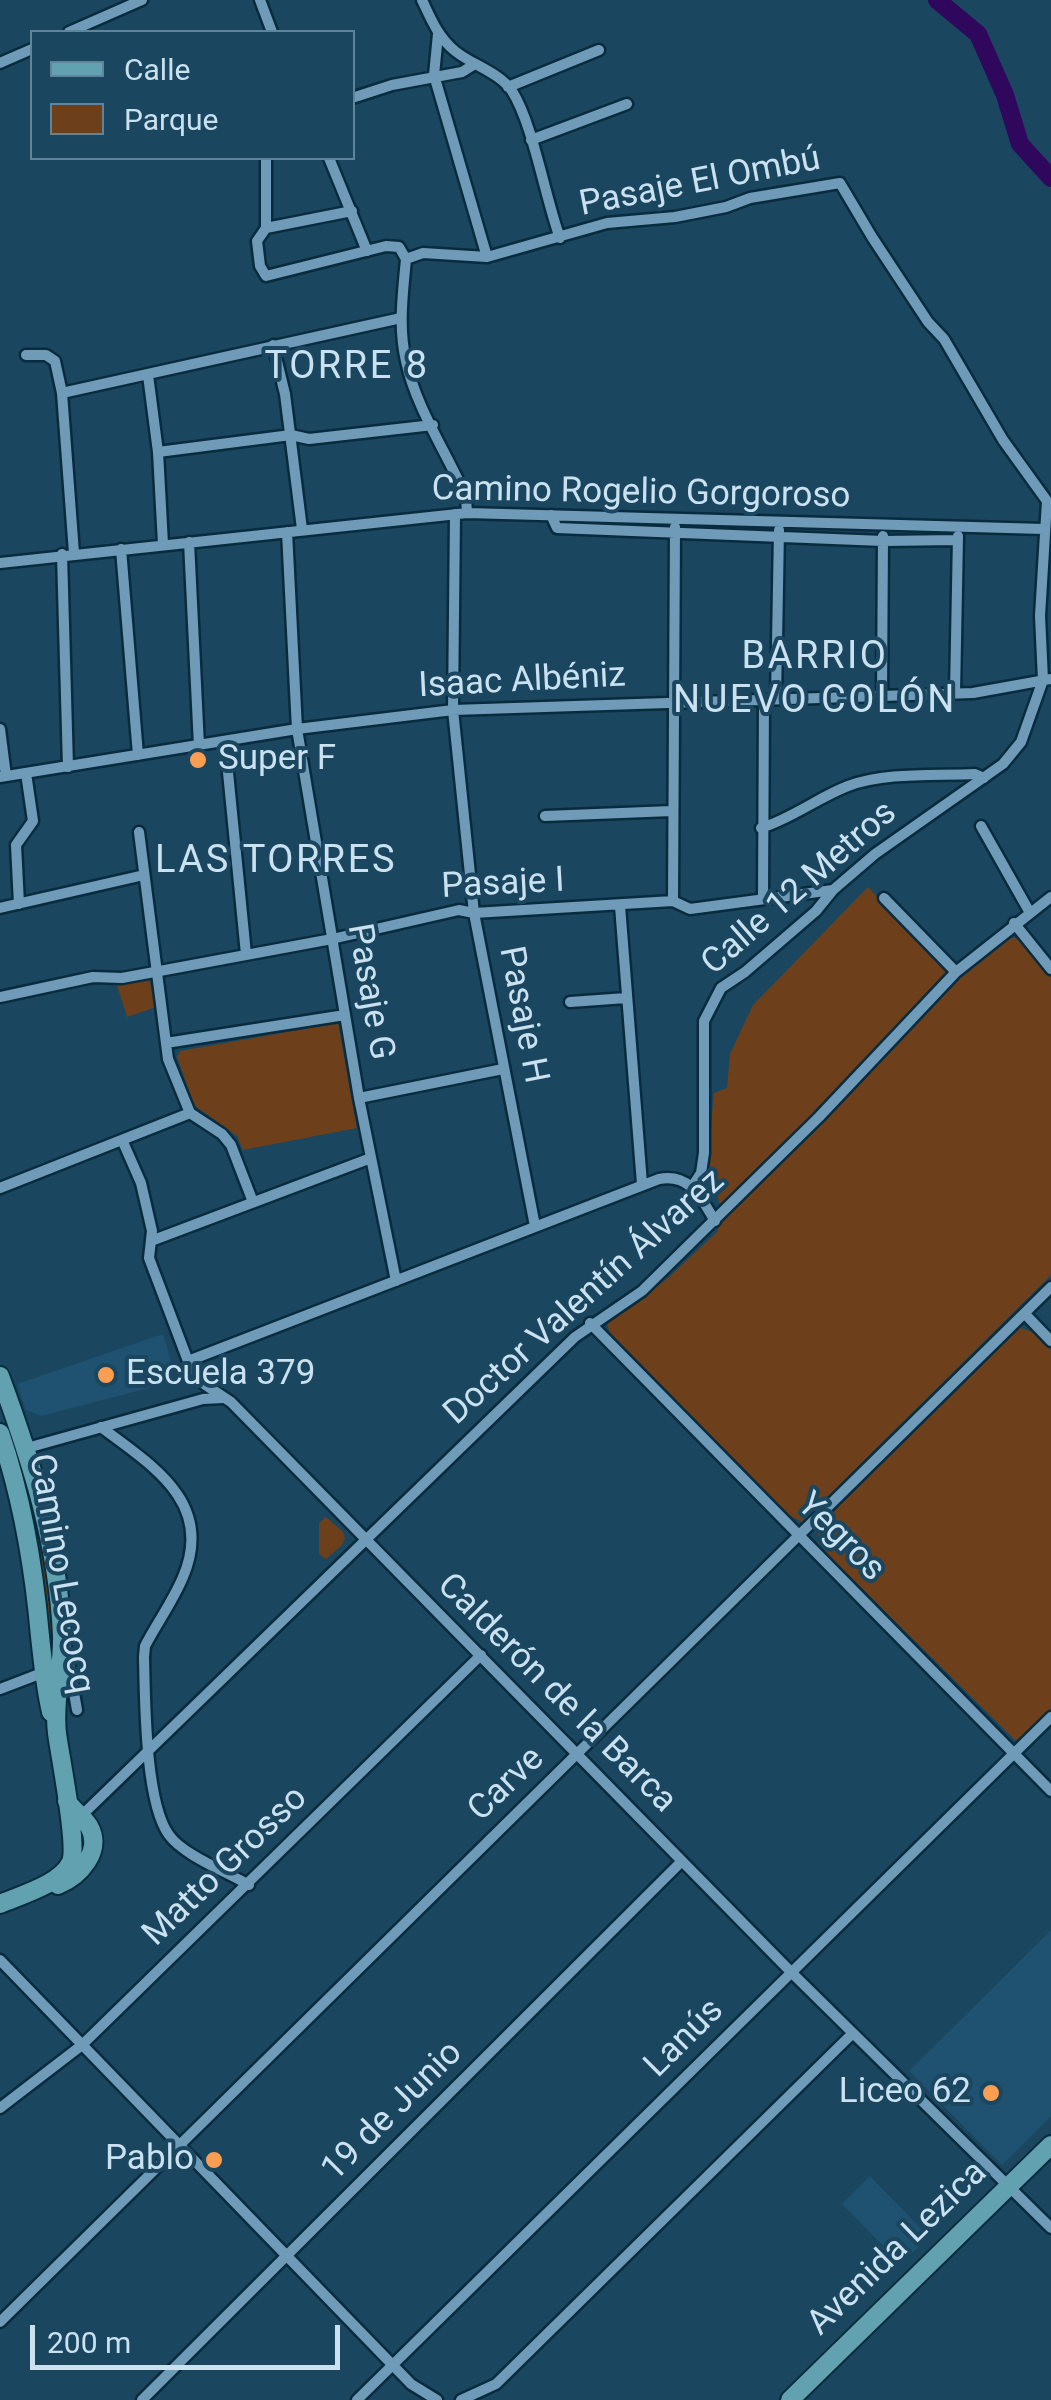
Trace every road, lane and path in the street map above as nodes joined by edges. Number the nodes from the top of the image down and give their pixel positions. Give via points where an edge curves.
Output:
1 (142, 0) edge
2 (260, 0) edge
3 (422, 0) edge
4 (74, 30) edge
5 (271, 30) edge
6 (438, 34) junction
7 (30, 49) edge
8 (600, 50) dead end
9 (0, 63) edge
10 (475, 64) junction
11 (434, 75) junction
12 (508, 87) junction
13 (355, 97) edge
14 (626, 104) dead end
15 (530, 140) junction
16 (266, 160) edge
17 (330, 160) edge
18 (352, 211) junction
19 (266, 228) junction
20 (560, 238) junction
21 (367, 250) junction
22 (487, 258) junction
23 (406, 259) junction
24 (401, 318) junction
25 (273, 345) junction
26 (26, 355) dead end
27 (148, 376) junction
28 (62, 393) junction
29 (433, 426) junction
30 (291, 435) junction
31 (158, 452) junction
32 (461, 514) junction
33 (883, 524) junction
34 (958, 525) junction
35 (675, 526) junction
36 (1044, 528) junction
37 (302, 529) junction
38 (779, 529) junction
39 (287, 532) junction
40 (958, 540) junction
41 (883, 541) junction
42 (190, 542) junction
43 (162, 544) junction
44 (121, 548) junction
45 (68, 553) junction
46 (0, 563) edge
47 (1047, 680) edge
48 (956, 693) junction
49 (882, 696) junction
50 (770, 699) junction
51 (672, 702) junction
52 (453, 710) junction
53 (0, 729) edge
54 (296, 729) junction
55 (225, 742) junction
56 (200, 746) junction
57 (138, 756) junction
58 (68, 767) junction
59 (26, 773) junction
60 (3, 776) edge
61 (984, 778) junction
62 (672, 811) junction
63 (544, 816) dead end
64 (981, 826) dead end
65 (762, 828) junction
66 (139, 832) dead end
67 (144, 876) junction
68 (833, 890) junction
69 (1051, 896) edge
70 (762, 898) junction
71 (884, 898) dead end
72 (673, 901) junction
73 (19, 904) junction
74 (620, 906) junction
75 (0, 908) edge
76 (474, 912) junction
77 (1030, 912) junction
78 (1014, 923) junction
79 (332, 939) junction
80 (246, 954) junction
81 (1051, 968) edge
82 (157, 971) junction
83 (956, 972) junction
84 (0, 998) edge
85 (626, 998) junction
86 (570, 1002) dead end
87 (344, 1015) junction
88 (166, 1043) junction
89 (503, 1069) junction
90 (359, 1098) junction
91 (190, 1113) junction
92 (123, 1142) junction
93 (371, 1158) junction
94 (642, 1184) junction
95 (692, 1187) junction
96 (0, 1188) edge
97 (254, 1202) junction
98 (715, 1221) junction
99 (536, 1226) junction
100 (152, 1241) junction
101 (396, 1280) junction
102 (1051, 1287) edge
103 (1024, 1314) junction
104 (590, 1324) junction
105 (1051, 1341) edge
106 (188, 1361) junction
107 (0, 1376) edge
108 (224, 1398) junction
109 (101, 1426) junction
110 (0, 1432) edge
111 (27, 1448) junction
112 (4, 1456) edge
113 (800, 1536) junction
114 (367, 1541) junction
115 (62, 1639) junction
116 (480, 1656) junction
117 (42, 1672) junction
118 (0, 1690) edge
119 (77, 1710) dead end
120 (1051, 1717) edge
121 (56, 1727) junction
122 (147, 1752) junction
123 (1014, 1754) junction
124 (578, 1755) junction
125 (1051, 1791) edge
126 (75, 1820) junction
127 (682, 1861) junction
128 (249, 1884) junction
129 (0, 1904) edge
130 (0, 1960) edge
131 (792, 1973) junction
132 (853, 2033) junction
133 (82, 2045) junction
134 (0, 2108) edge
135 (179, 2144) junction
136 (1051, 2145) edge
137 (1010, 2186) junction
138 (1051, 2228) edge
139 (288, 2258) junction
140 (0, 2322) edge
141 (393, 2366) junction
142 (142, 2400) edge
143 (358, 2400) edge
144 (437, 2400) edge
145 (461, 2400) edge
146 (790, 2400) edge

1 - 4 street
2 - 5 street
3 - 6 street
6 - 10 street
6 - 11 street
7 - 9 street
8 - 12 street
10 - 11 street
10 - 12 street
11 - 13 street
11 - 22 street
12 - 15 street
14 - 15 street
15 - 20 street
16 - 19 street
17 - 18 street
18 - 19 street
18 - 21 street
19 - 21 street via 257,240 266,276
20 - 22 street, Pasaje El Ombú
20 - 36 street, Pasaje El Ombú via 840,183 1047,501
21 - 23 street, Pasaje El Ombú via 394,245
22 - 23 street, Pasaje El Ombú
23 - 24 street, Pasaje H
24 - 25 street
24 - 29 street, Pasaje H via 408,370
25 - 27 street
25 - 30 street
26 - 28 street via 55,361
27 - 28 street
27 - 31 street
28 - 45 street
29 - 30 street via 309,439
29 - 32 street, Pasaje H via 466,497
30 - 31 street
30 - 37 street
31 - 43 street
32 - 35 street, Camino Rogelio Gorgoroso
32 - 37 street, Camino Rogelio Gorgoroso
32 - 52 street, Pasaje H
33 - 34 street, Camino Rogelio Gorgoroso
33 - 38 street, Camino Rogelio Gorgoroso
33 - 41 street
34 - 36 street, Camino Rogelio Gorgoroso
34 - 40 street
35 - 38 street, Camino Rogelio Gorgoroso
35 - 51 street
36 - 47 street via 1040,616
37 - 39 street, Camino Rogelio Gorgoroso
38 - 41 street
38 - 50 street
39 - 42 street, Camino Rogelio Gorgoroso
39 - 54 street, Pasaje G
40 - 41 street
40 - 48 street
41 - 49 street
42 - 43 street, Camino Rogelio Gorgoroso
42 - 56 street
43 - 44 street, Camino Rogelio Gorgoroso
44 - 45 street, Camino Rogelio Gorgoroso
44 - 57 street
45 - 46 street, Camino Rogelio Gorgoroso
45 - 58 street
47 - 48 street, Isaac Albéniz
47 - 61 street, Calle 12 Metros via 1021,742
48 - 49 street, Isaac Albéniz
49 - 50 street, Isaac Albéniz
50 - 51 street, Isaac Albéniz
50 - 65 street
51 - 52 street, Isaac Albéniz
51 - 62 street
52 - 54 street, Isaac Albéniz
52 - 76 street, Pasaje H
53 - 60 street
54 - 55 street, Isaac Albéniz
54 - 79 street, Pasaje G
55 - 56 street, Isaac Albéniz
55 - 80 street
56 - 57 street, Isaac Albéniz
57 - 58 street, Isaac Albéniz
58 - 59 street, Isaac Albéniz
59 - 60 street, Isaac Albéniz
59 - 73 street via 33,822 16,846
61 - 65 street via 868,781
61 - 68 street, Calle 12 Metros
62 - 63 street
62 - 72 street
64 - 77 street
65 - 70 street
66 - 67 street
67 - 73 street
67 - 82 street
68 - 70 street, Pasaje I
68 - 95 street, Calle 12 Metros via 710,1005 704,1021 704,1153
69 - 77 street, Doctor Valentín Álvarez
70 - 72 street, Pasaje I via 690,909
71 - 83 street
72 - 74 street, Pasaje I
73 - 75 street
74 - 76 street, Pasaje I
74 - 85 street
76 - 79 street, Pasaje I
76 - 89 street, Pasaje H
77 - 78 street, Doctor Valentín Álvarez
78 - 81 street
78 - 83 street, Doctor Valentín Álvarez
79 - 80 street, Pasaje I
79 - 87 street, Pasaje G
80 - 82 street, Pasaje I
82 - 84 street, Pasaje I
82 - 88 street
83 - 98 street, Doctor Valentín Álvarez
85 - 86 street
85 - 94 street
87 - 88 street
87 - 90 street, Pasaje G
88 - 91 street
89 - 90 street
89 - 99 street, Pasaje H
90 - 93 street, Pasaje G
91 - 92 street
91 - 97 street via 226,1138
92 - 96 street
92 - 100 street, Calderón de la Barca
93 - 97 street
93 - 101 street, Pasaje G
94 - 95 street via 674,1177
94 - 99 street
95 - 98 street
97 - 100 street
98 - 104 street, Doctor Valentín Álvarez via 642,1291
99 - 101 street
100 - 106 street, Calderón de la Barca via 150,1258
101 - 106 street
102 - 103 street, Carve
103 - 105 street
103 - 113 street, Carve
104 - 113 street, Yegros
104 - 114 street, Doctor Valentín Álvarez
106 - 108 street, Calderón de la Barca
107 - 111 street, Camino Lecocq
108 - 109 street
108 - 114 street, Calderón de la Barca
109 - 111 street
109 - 122 street via 181,1497 191,1537 186,1567 145,1646
110 - 112 street, Camino Lecocq
111 - 112 street
111 - 115 street, Camino Lecocq via 42,1494
112 - 117 street, Camino Lecocq via 26,1545
113 - 123 street, Yegros
113 - 124 street, Carve
114 - 116 street, Calderón de la Barca
114 - 122 street, Doctor Valentín Álvarez
115 - 119 street
115 - 121 street, Camino Lecocq
116 - 124 street, Calderón de la Barca
116 - 128 street, Matto Grosso
117 - 118 street
117 - 121 street, Camino Lecocq
120 - 123 street, Lanús
121 - 126 street, Camino Lecocq
122 - 126 street, Doctor Valentín Álvarez
122 - 128 street via 169,1836
123 - 125 street, Yegros
123 - 131 street, Lanús
124 - 127 street, Calderón de la Barca
124 - 135 street, Carve
126 - 129 street via 92,1834 87,1862 70,1880
127 - 131 street, Calderón de la Barca
127 - 139 street, 19 de Junio
128 - 133 street, Matto Grosso
130 - 133 street
131 - 132 street, Calderón de la Barca
131 - 141 street, Lanús
132 - 137 street, Calderón de la Barca
132 - 145 street via 496,2384
133 - 134 street, Matto Grosso
133 - 135 street
135 - 139 street
135 - 140 street, Carve
136 - 137 street, Avenida Lezica
137 - 138 street, Calderón de la Barca
137 - 146 street, Avenida Lezica
139 - 141 street
139 - 142 street, 19 de Junio
141 - 143 street, Lanús
141 - 144 street

